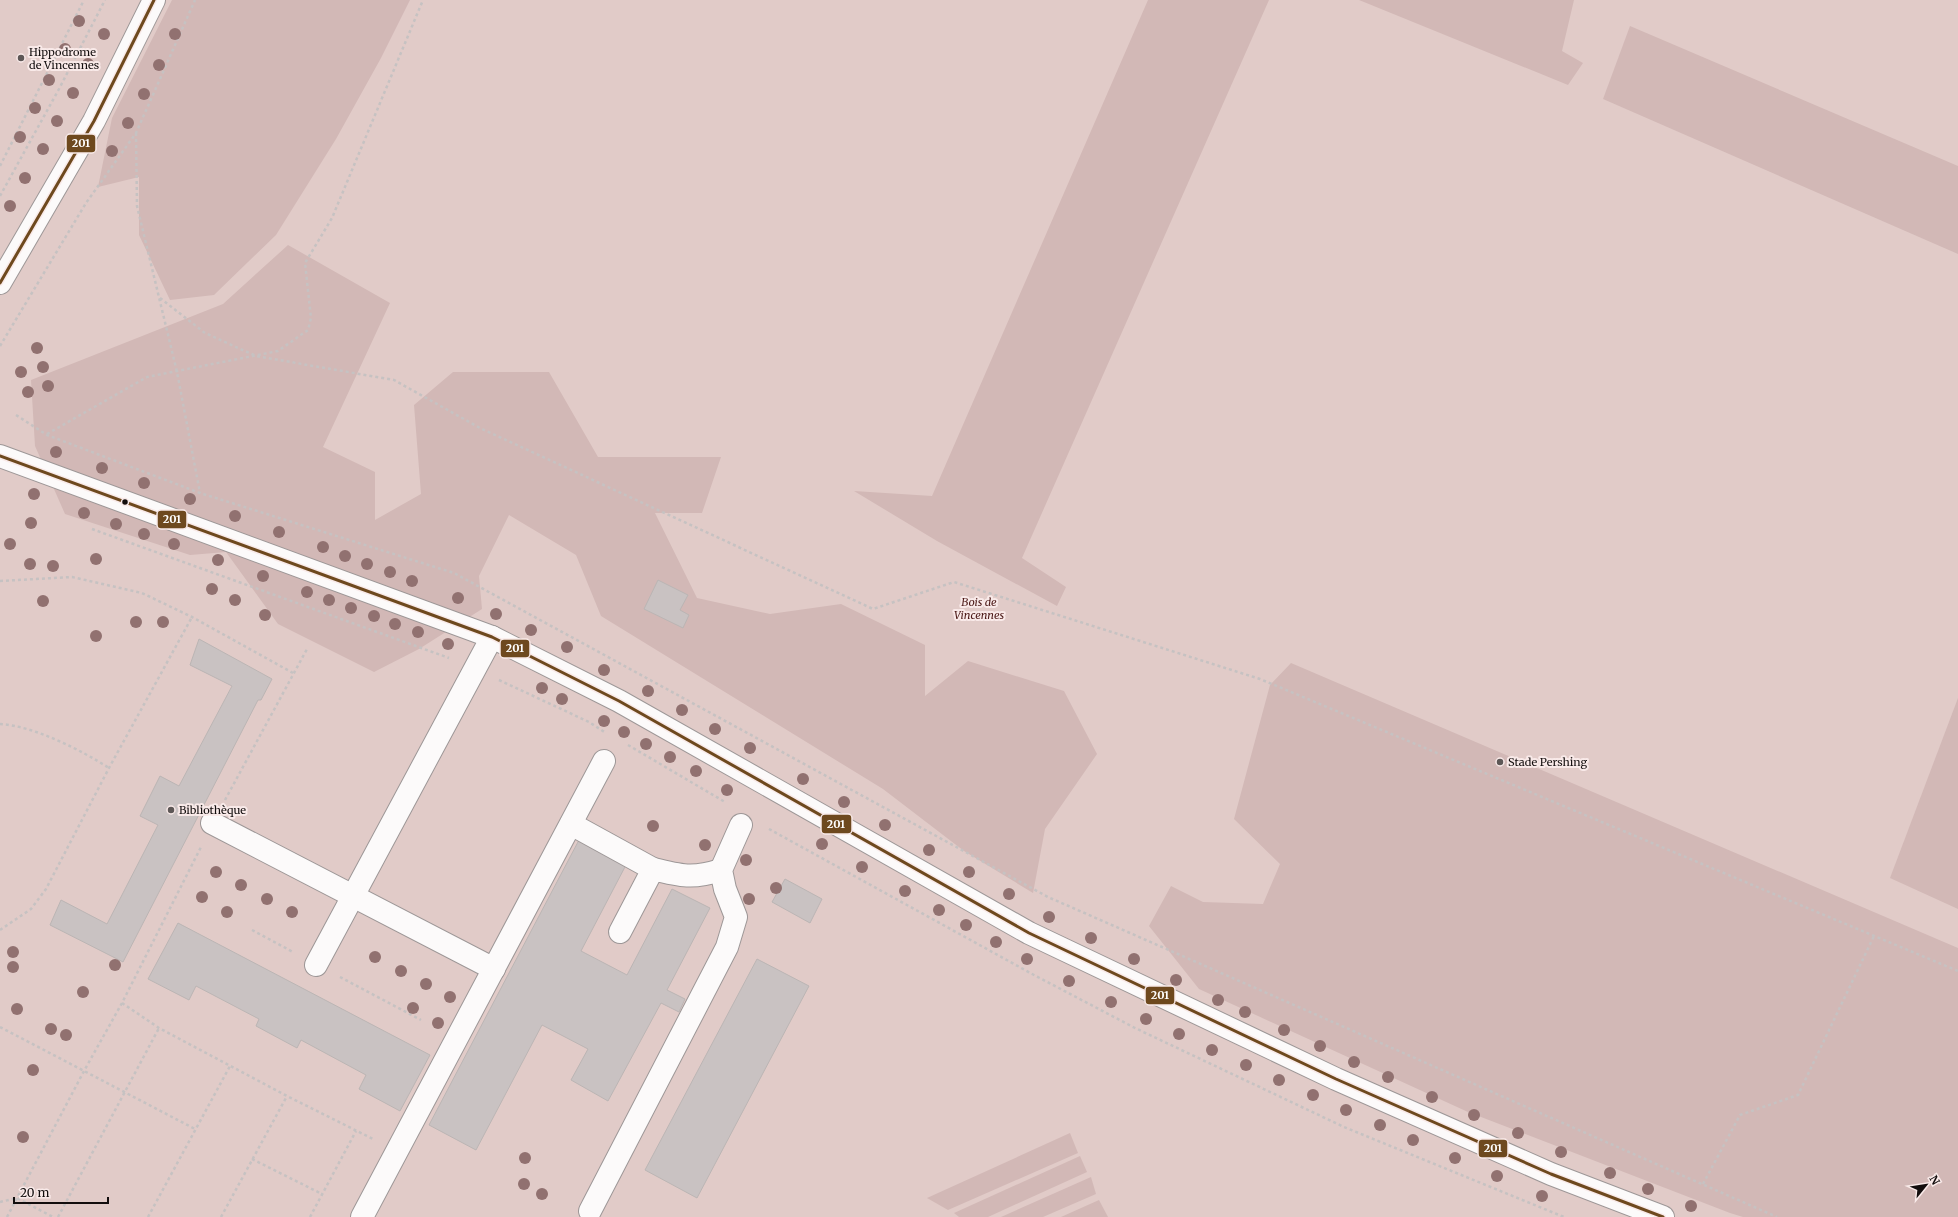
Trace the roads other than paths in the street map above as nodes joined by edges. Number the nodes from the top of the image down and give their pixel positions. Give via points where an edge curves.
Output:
1 (154, 0) edge
2 (0, 283) edge
3 (0, 456) edge
4 (492, 637) junction
5 (604, 761) dead end
6 (212, 823) road end
7 (571, 824) junction
8 (741, 825) dead end
9 (653, 869) junction
10 (721, 870) junction
11 (352, 896) junction
12 (620, 932) dead end
13 (316, 965) dead end
14 (494, 969) junction
15 (590, 1211) dead end
16 (362, 1217) edge
17 (1663, 1217) edge

1 - 2 street via 94,120
3 - 4 street
4 - 11 street
4 - 17 street via 619,701 1028,933 1336,1079 1551,1174
5 - 7 street
6 - 11 street
7 - 9 street
7 - 14 street
8 - 10 street
9 - 10 street via 681,876 703,876
9 - 12 street
10 - 15 street via 736,917 727,947
11 - 13 street
11 - 14 street
14 - 16 street

